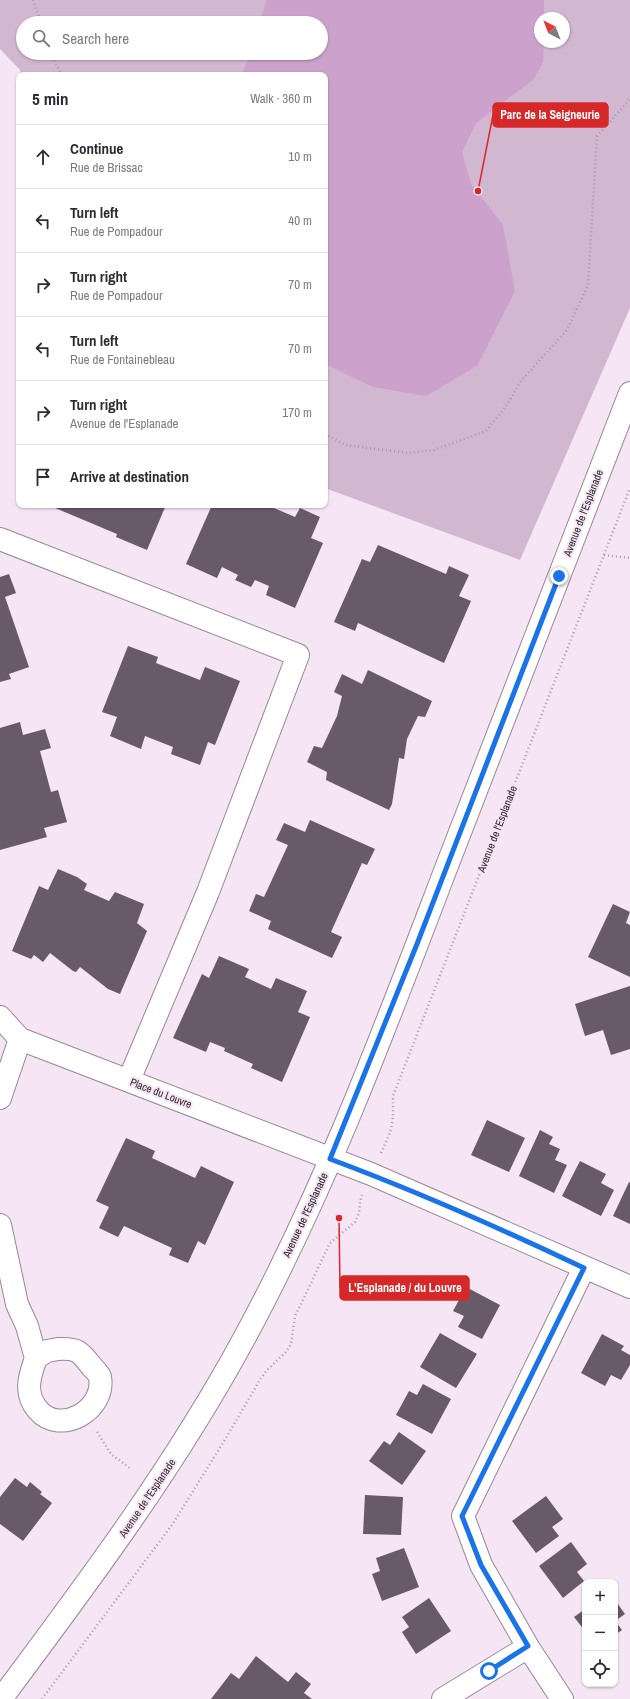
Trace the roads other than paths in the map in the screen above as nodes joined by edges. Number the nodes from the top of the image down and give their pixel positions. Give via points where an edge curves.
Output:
1 (630, 393) edge
2 (0, 539) edge
3 (0, 1017) edge
4 (20, 1039) junction
5 (128, 1080) junction
6 (0, 1098) edge
7 (330, 1159) junction
8 (0, 1225) edge
9 (584, 1268) junction
10 (630, 1288) edge
11 (36, 1358) dead end
12 (528, 1646) junction
13 (1, 1699) edge
14 (444, 1699) edge
15 (562, 1699) edge

1 - 7 street, Avenue de l'Esplanade via 420,937
2 - 5 street via 298,655 208,892
3 - 4 street, Place du Louvre
4 - 5 street, Place du Louvre
4 - 6 street
5 - 7 street, Place du Louvre
7 - 9 street, Place du Louvre via 371,1174
7 - 13 street, Avenue de l'Esplanade via 311,1206 257,1315 189,1434 114,1547
8 - 11 street via 17,1304 27,1326
9 - 10 street, Place du Louvre
9 - 12 street via 462,1516 481,1565
12 - 14 street
12 - 15 street

